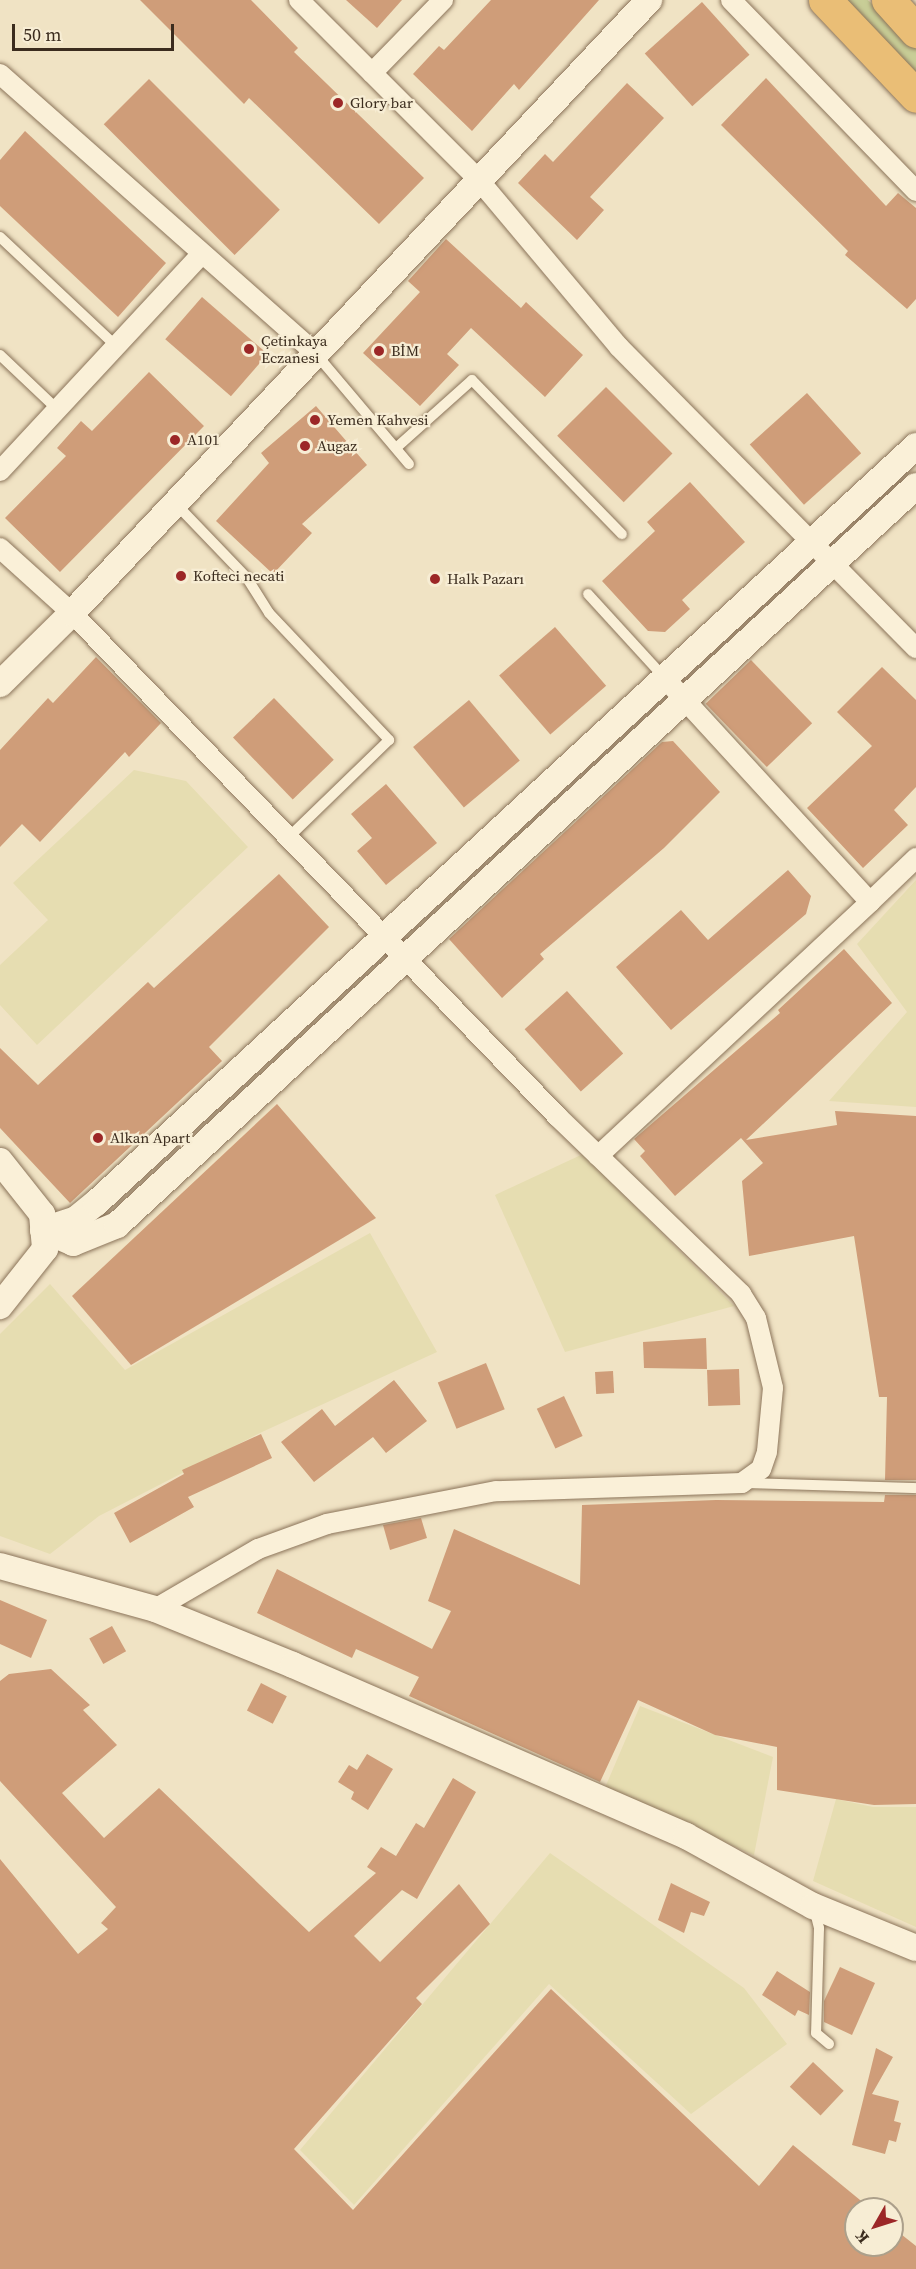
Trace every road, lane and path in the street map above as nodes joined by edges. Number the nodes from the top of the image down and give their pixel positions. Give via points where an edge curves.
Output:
1 (299, 0) edge
2 (443, 0) edge
3 (649, 0) edge
4 (731, 0) edge
5 (825, 0) edge
6 (888, 0) edge
7 (916, 32) edge
8 (372, 73) junction
9 (0, 74) edge
10 (916, 96) edge
11 (478, 179) junction
12 (916, 191) edge
13 (0, 237) edge
14 (201, 255) junction
15 (116, 346) junction
16 (314, 352) junction
17 (0, 355) edge
18 (57, 409) junction
19 (916, 446) edge
20 (396, 448) junction
21 (409, 464) dead end
22 (0, 471) edge
23 (916, 486) edge
24 (174, 502) junction
25 (622, 534) dead end
26 (810, 539) junction
27 (0, 548) edge
28 (832, 561) junction
29 (588, 594) dead end
30 (72, 613) junction
31 (916, 648) edge
32 (663, 676) junction
33 (0, 684) edge
34 (684, 699) junction
35 (288, 837) junction
36 (916, 858) edge
37 (870, 902) junction
38 (381, 935) junction
39 (404, 957) junction
40 (598, 1156) junction
41 (0, 1161) edge
42 (43, 1230) junction
43 (0, 1306) edge
44 (742, 1483) junction
45 (916, 1488) edge
46 (0, 1566) edge
47 (155, 1609) junction
48 (813, 1906) junction
49 (916, 1948) edge
50 (830, 2044) dead end

1 - 8 street
2 - 8 street
3 - 11 street
4 - 12 street
5 - 10 highway
6 - 7 highway
8 - 11 street
9 - 14 street
11 - 16 street
11 - 26 street via 619,347
13 - 15 lane
14 - 15 street
14 - 16 street
15 - 18 street
16 - 20 lane
16 - 24 street
17 - 18 lane
18 - 22 street
19 - 26 street
20 - 21 lane
20 - 25 lane via 472,380
23 - 28 street
24 - 30 street
24 - 35 lane via 247,578 269,613 390,740
26 - 28 street
26 - 32 street
27 - 30 street
28 - 31 street
28 - 34 street
29 - 32 lane
30 - 33 street
30 - 35 street
32 - 34 street
32 - 38 street
34 - 37 street
34 - 39 street
35 - 38 street
36 - 37 street
37 - 40 street
38 - 39 street
38 - 42 street via 96,1203 76,1219
39 - 40 street
39 - 42 street via 117,1225 73,1243
40 - 44 street via 741,1294 756,1318 773,1389 767,1452 761,1469
41 - 42 street via 42,1214
42 - 43 street via 45,1249
44 - 45 lane
44 - 47 street via 496,1491 327,1524 258,1549
46 - 47 street
47 - 48 street via 686,1836
48 - 49 street
48 - 50 lane via 819,1928 816,2033

